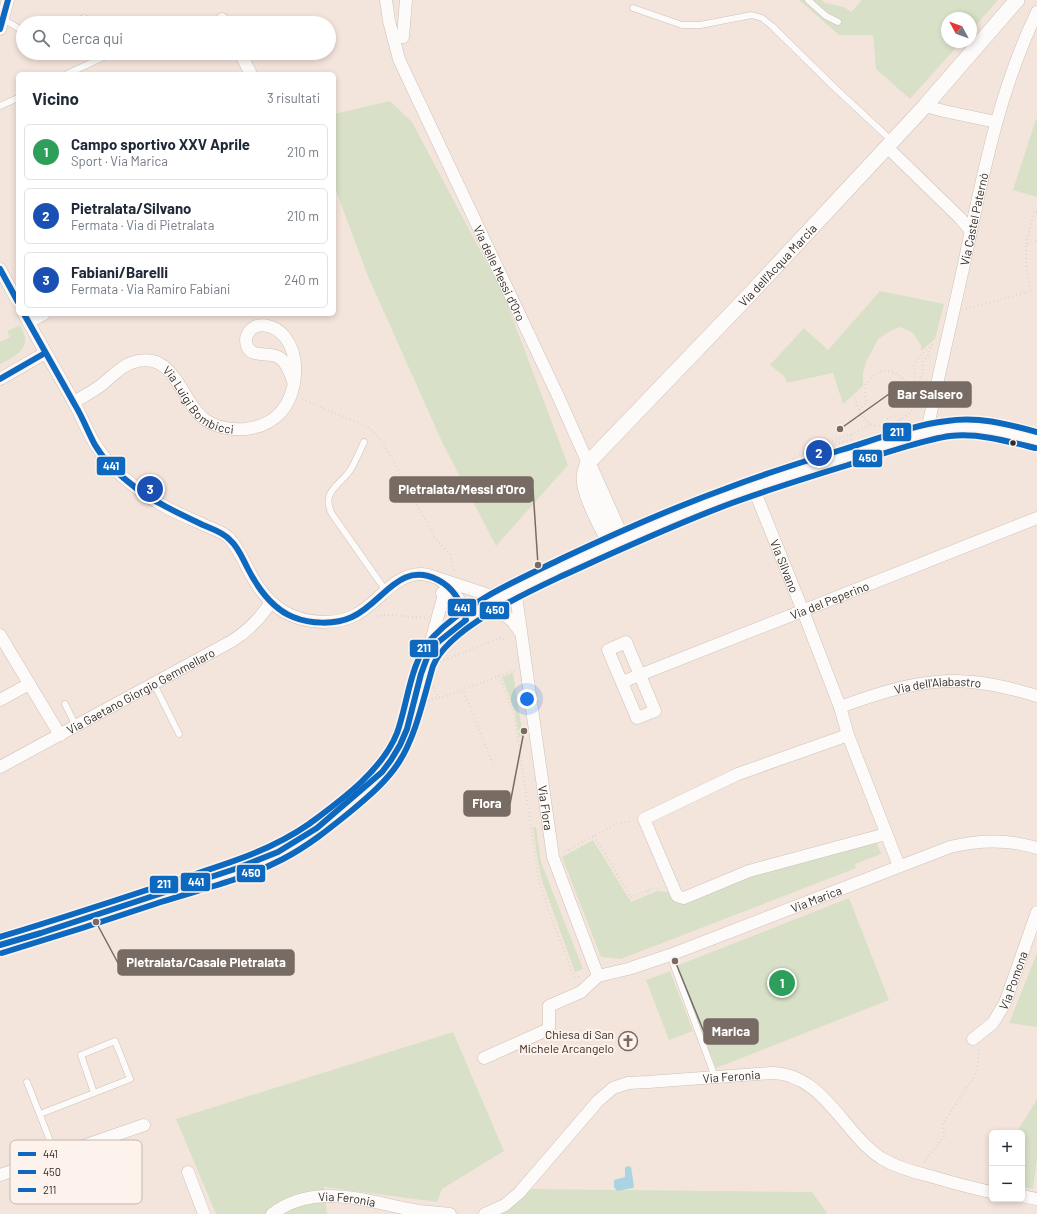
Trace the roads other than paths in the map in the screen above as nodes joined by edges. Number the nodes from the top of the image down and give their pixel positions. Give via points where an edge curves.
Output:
1 (8, 0) edge
2 (386, 0) edge
3 (406, 0) edge
4 (808, 0) edge
5 (1017, 0) edge
6 (633, 8) dead end
7 (1037, 12) edge
8 (838, 22) dead end
9 (1, 24) edge
10 (16, 28) edge
11 (393, 37) junction
12 (97, 60) edge
13 (244, 60) edge
14 (71, 72) edge
15 (250, 72) edge
16 (16, 99) edge
17 (0, 106) edge
18 (925, 106) junction
19 (996, 122) junction
20 (890, 144) junction
21 (970, 231) junction
22 (0, 269) edge
23 (16, 298) edge
24 (27, 318) edge
25 (45, 353) junction
26 (0, 379) edge
27 (293, 389) junction
28 (74, 402) junction
29 (927, 432) junction
30 (1037, 440) edge
31 (364, 442) dead end
32 (588, 463) junction
33 (753, 487) junction
34 (1037, 518) edge
35 (616, 542) junction
36 (437, 578) junction
37 (515, 589) junction
38 (386, 591) junction
39 (443, 598) junction
40 (271, 602) junction
41 (492, 602) junction
42 (803, 611) junction
43 (466, 620) junction
44 (521, 633) junction
45 (0, 635) edge
46 (433, 659) junction
47 (640, 675) junction
48 (622, 682) junction
49 (29, 684) junction
50 (154, 684) junction
51 (1037, 696) edge
52 (0, 700) edge
53 (65, 704) dead end
54 (840, 707) junction
55 (76, 726) junction
56 (60, 734) junction
57 (179, 734) dead end
58 (848, 735) junction
59 (0, 767) edge
60 (886, 834) junction
61 (1037, 848) edge
62 (899, 866) junction
63 (1037, 912) edge
64 (0, 945) edge
65 (670, 955) junction
66 (598, 976) junction
67 (976, 1036) road end
68 (484, 1058) dead end
69 (714, 1077) junction
70 (27, 1082) dead end
71 (94, 1093) junction
72 (40, 1114) junction
73 (144, 1125) dead end
74 (50, 1140) edge
75 (101, 1140) edge
76 (10, 1172) edge
77 (188, 1172) dead end
78 (0, 1175) edge
79 (989, 1191) edge
80 (1025, 1196) edge
81 (1037, 1199) edge
82 (204, 1214) edge
83 (272, 1214) edge
84 (450, 1214) edge
85 (485, 1214) edge

1 - 9 street
2 - 11 street, Via delle Messi d'Oro
3 - 11 street via 403,36
4 - 8 lane via 826,16
5 - 18 street, Via dell'Acqua Marcia
6 - 20 lane via 682,25 700,25 752,15 762,18
7 - 19 street, Via Castel Paternò via 1018,53
9 - 10 lane
11 - 32 street, Via delle Messi d'Oro via 411,86
12 - 14 lane
13 - 15 street
16 - 17 lane
18 - 19 street
18 - 20 street, Via dell'Acqua Marcia
19 - 21 street, Via Castel Paternò
20 - 21 street
20 - 32 street, Via dell'Acqua Marcia
21 - 29 street, Via Castel Paternò
22 - 23 street
24 - 25 street, Via Flora
25 - 26 street
25 - 28 street, Via Flora
27 - 27 street, Via Luigi Bombicci via 294,356 284,336 266,325 252,328 246,337 249,350 256,354 273,354 281,358 288,368
27 - 28 street, Via Luigi Bombicci via 287,405 281,412 265,424 244,429 223,427 204,418 194,408 169,370 147,361 121,368 100,386
28 - 40 street, Via Flora via 96,446 120,475 169,508 226,536 235,545 259,587
29 - 30 street via 976,427
29 - 33 street
31 - 38 lane via 352,468 330,494 328,507
32 - 35 street
33 - 35 street
33 - 42 street, Via Silvano
34 - 42 street, Via del Peperino
35 - 37 street
36 - 38 street, Via Flora via 427,574 414,574 399,580
36 - 39 street
36 - 41 street, Via Flora via 456,584
36 - 43 street via 454,592
37 - 41 street
37 - 44 street, Via Flora
38 - 40 street, Via Flora via 367,608 345,620 305,620 285,613
39 - 43 street via 452,610
39 - 46 street
40 - 50 street, Via Gaetano Giorgio Gemmellaro via 245,633
41 - 43 street
41 - 44 street, Via Flora via 517,625
42 - 47 street, Via del Peperino
42 - 54 street, Via Silvano
43 - 46 street via 437,643
44 - 66 street, Via Flora via 553,857
45 - 49 street
46 - 64 street via 418,685 407,729 391,760 362,791 306,835 278,852 234,869
47 - 48 street, Via del Peperino
47 - 48 street via 626,642 608,650
47 - 48 street via 655,711 636,718
49 - 52 street
49 - 56 street
50 - 55 street, Via Gaetano Giorgio Gemmellaro
50 - 57 lane
51 - 54 street, Via dell'Alabastro via 999,686 946,681 900,688
53 - 55 lane
54 - 58 street, Via Silvano
55 - 56 street, Via Gaetano Giorgio Gemmellaro
56 - 59 street, Via Gaetano Giorgio Gemmellaro
58 - 60 street, Via Silvano
58 - 60 street via 738,774 644,818 676,894 684,898 749,871
60 - 62 street, Via Silvano
61 - 62 street, Via Marica via 1008,841 969,842
62 - 65 street, Via Marica
63 - 67 street, Via Pomona via 1005,1003 993,1023
65 - 66 street, Via Marica
65 - 69 lane
66 - 68 street via 581,992 549,1006 548,1029
69 - 79 street, Via Feronia via 776,1073 797,1078 814,1088 870,1150 892,1164
69 - 85 street, Via Feronia via 628,1083 613,1088 519,1193 505,1205
70 - 72 lane
71 - 71 lane via 130,1079 115,1041 80,1055
71 - 72 lane
72 - 74 lane
73 - 75 street
76 - 78 street
77 - 82 street
80 - 81 street
83 - 84 street, Via Feronia via 306,1199 344,1196 419,1211

